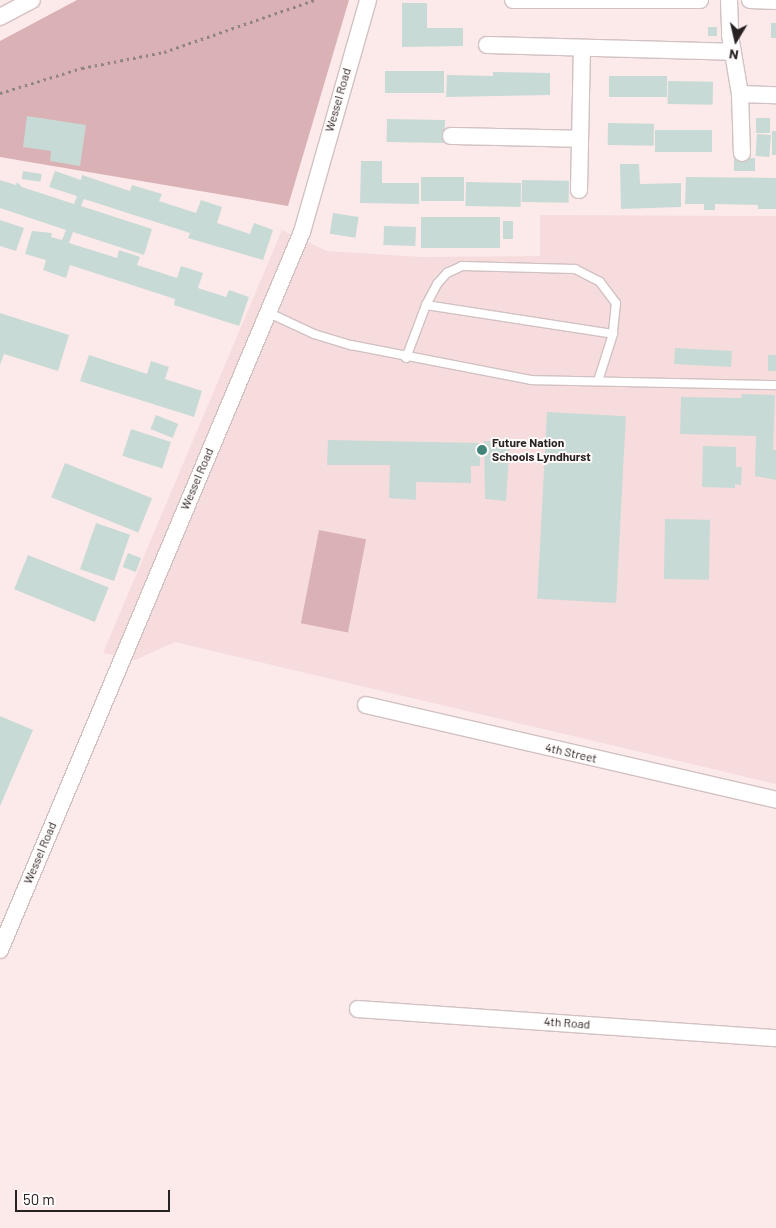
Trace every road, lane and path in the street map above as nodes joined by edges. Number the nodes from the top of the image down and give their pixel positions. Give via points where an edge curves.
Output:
1 (32, 0) edge
2 (314, 0) edge
3 (368, 0) edge
4 (513, 0) edge
5 (700, 0) edge
6 (729, 0) edge
7 (750, 0) edge
8 (776, 0) edge
9 (0, 17) edge
10 (487, 45) dead end
11 (582, 48) junction
12 (732, 52) junction
13 (0, 93) edge
14 (740, 94) junction
15 (776, 95) edge
16 (451, 136) dead end
17 (580, 139) junction
18 (742, 152) dead end
19 (579, 190) dead end
20 (426, 305) junction
21 (269, 313) junction
22 (614, 334) junction
23 (406, 358) junction
24 (598, 381) junction
25 (776, 386) edge
26 (366, 705) dead end
27 (776, 800) edge
28 (0, 950) edge
29 (358, 1009) dead end
30 (776, 1038) edge

1 - 9 street
2 - 13 path via 164,52 82,68
3 - 21 street, Wessel Road via 302,232
4 - 5 street
6 - 12 street
7 - 8 street
10 - 11 street
11 - 12 street
11 - 17 street
12 - 14 street
14 - 15 street
14 - 18 street
16 - 17 street
17 - 19 street
20 - 22 lane
20 - 22 lane via 442,279 462,266 575,269 600,282 616,303
20 - 23 lane
21 - 23 lane via 314,334
21 - 28 street, Wessel Road
22 - 24 lane
23 - 24 lane via 531,380
24 - 25 lane
26 - 27 street, 4th Street
29 - 30 street, 4th Road

